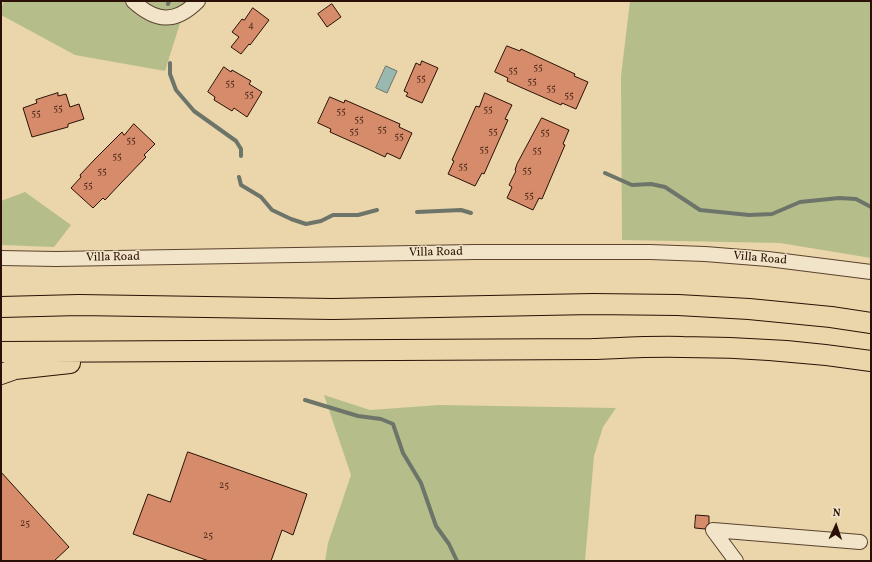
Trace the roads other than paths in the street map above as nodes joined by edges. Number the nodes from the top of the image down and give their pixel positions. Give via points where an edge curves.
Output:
1 (133, 1) edge
2 (198, 1) edge
3 (1, 258) edge
4 (871, 272) edge
5 (1, 298) edge
6 (79, 305) junction
7 (1, 307) edge
8 (871, 323) edge
9 (179, 351) junction
10 (1, 352) edge
11 (871, 361) edge
12 (1, 374) edge
13 (860, 542) dead end
14 (736, 561) edge

1 - 2 street via 156,16 167,18 176,17 187,11
3 - 4 street, Villa Road via 650,252 705,254
5 - 6 highway
6 - 7 highway
6 - 8 highway via 333,309 678,305 749,308
9 - 10 highway
9 - 11 highway via 683,347 747,349
9 - 12 highway via 16,369
13 - 14 street via 713,530

